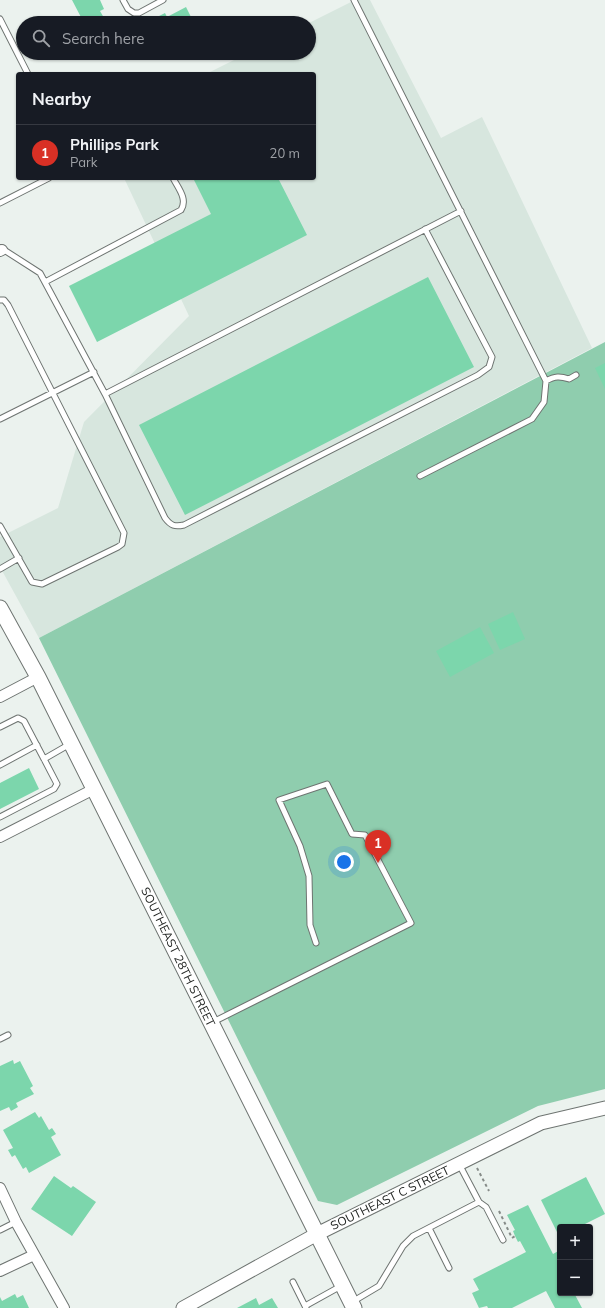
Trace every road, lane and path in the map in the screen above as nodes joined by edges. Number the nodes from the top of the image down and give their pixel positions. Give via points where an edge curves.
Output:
1 (124, 0) edge
2 (163, 0) edge
3 (354, 0) edge
4 (0, 19) edge
5 (16, 50) edge
6 (21, 60) edge
7 (27, 72) edge
8 (45, 180) edge
9 (174, 180) edge
10 (0, 203) edge
11 (461, 211) junction
12 (425, 229) junction
13 (1, 249) edge
14 (45, 282) junction
15 (0, 300) edge
16 (94, 372) junction
17 (576, 375) dead end
18 (546, 381) junction
19 (53, 393) junction
20 (105, 394) junction
21 (0, 419) edge
22 (420, 476) dead end
23 (0, 526) edge
24 (19, 558) junction
25 (0, 569) edge
26 (0, 608) edge
27 (38, 677) junction
28 (0, 697) edge
29 (0, 727) edge
30 (71, 743) junction
31 (37, 745) junction
32 (44, 759) junction
33 (0, 765) edge
34 (94, 789) junction
35 (0, 817) edge
36 (0, 837) edge
37 (316, 943) dead end
38 (210, 1023) junction
39 (8, 1035) dead end
40 (0, 1039) edge
41 (605, 1108) edge
42 (459, 1164) junction
43 (477, 1168) dead end
44 (0, 1188) edge
45 (489, 1192) dead end
46 (479, 1202) junction
47 (499, 1211) dead end
48 (16, 1222) junction
49 (428, 1228) junction
50 (0, 1230) edge
51 (317, 1234) junction
52 (515, 1236) dead end
53 (503, 1240) dead end
54 (34, 1255) junction
55 (449, 1268) dead end
56 (0, 1271) edge
57 (293, 1282) dead end
58 (342, 1285) junction
59 (352, 1305) edge
60 (306, 1307) edge
61 (64, 1308) edge
62 (185, 1308) edge

1 - 2 lane via 128,9 134,13 139,13
3 - 11 lane
4 - 5 lane
6 - 7 lane
8 - 10 lane
9 - 14 lane via 184,199 181,210
11 - 12 lane
11 - 18 lane
12 - 20 lane
12 - 20 lane via 492,357 489,367 478,375 176,527 165,518
13 - 14 lane via 40,273
14 - 16 lane
15 - 19 lane via 4,300 8,305
16 - 19 lane
16 - 20 lane
17 - 18 lane via 570,379 562,376
18 - 22 lane via 544,402 532,419
19 - 21 lane
19 - 24 lane via 124,533 124,539 122,544 42,584 32,582
23 - 24 lane
24 - 25 lane
26 - 27 main road, SOUTHEAST 28TH STREET
27 - 28 street
27 - 30 main road, SOUTHEAST 28TH STREET
29 - 31 lane via 18,718 24,721
30 - 32 lane
30 - 34 main road, SOUTHEAST 28TH STREET
31 - 32 lane
31 - 33 lane
32 - 35 lane via 57,784 54,789
34 - 36 street
34 - 38 main road, SOUTHEAST 28TH STREET
37 - 38 lane via 310,925 310,876 300,846 279,800 327,784 352,834 365,834 411,923
38 - 51 main road, SOUTHEAST 28TH STREET
39 - 40 lane
41 - 42 street, SOUTHEAST C STREET via 541,1123
42 - 46 lane
42 - 51 street, SOUTHEAST C STREET
43 - 45 path
44 - 48 street
46 - 49 lane
46 - 53 lane via 486,1207
47 - 52 path via 512,1238
48 - 50 lane
48 - 54 street
49 - 55 lane
49 - 59 lane via 413,1236 403,1246 379,1286
51 - 58 main road, SOUTHEAST 28TH STREET
51 - 62 street, SOUTHEAST C STREET
54 - 56 street
54 - 61 street
57 - 60 lane
58 - 59 main road, SOUTHEAST 28TH STREET
58 - 60 lane

